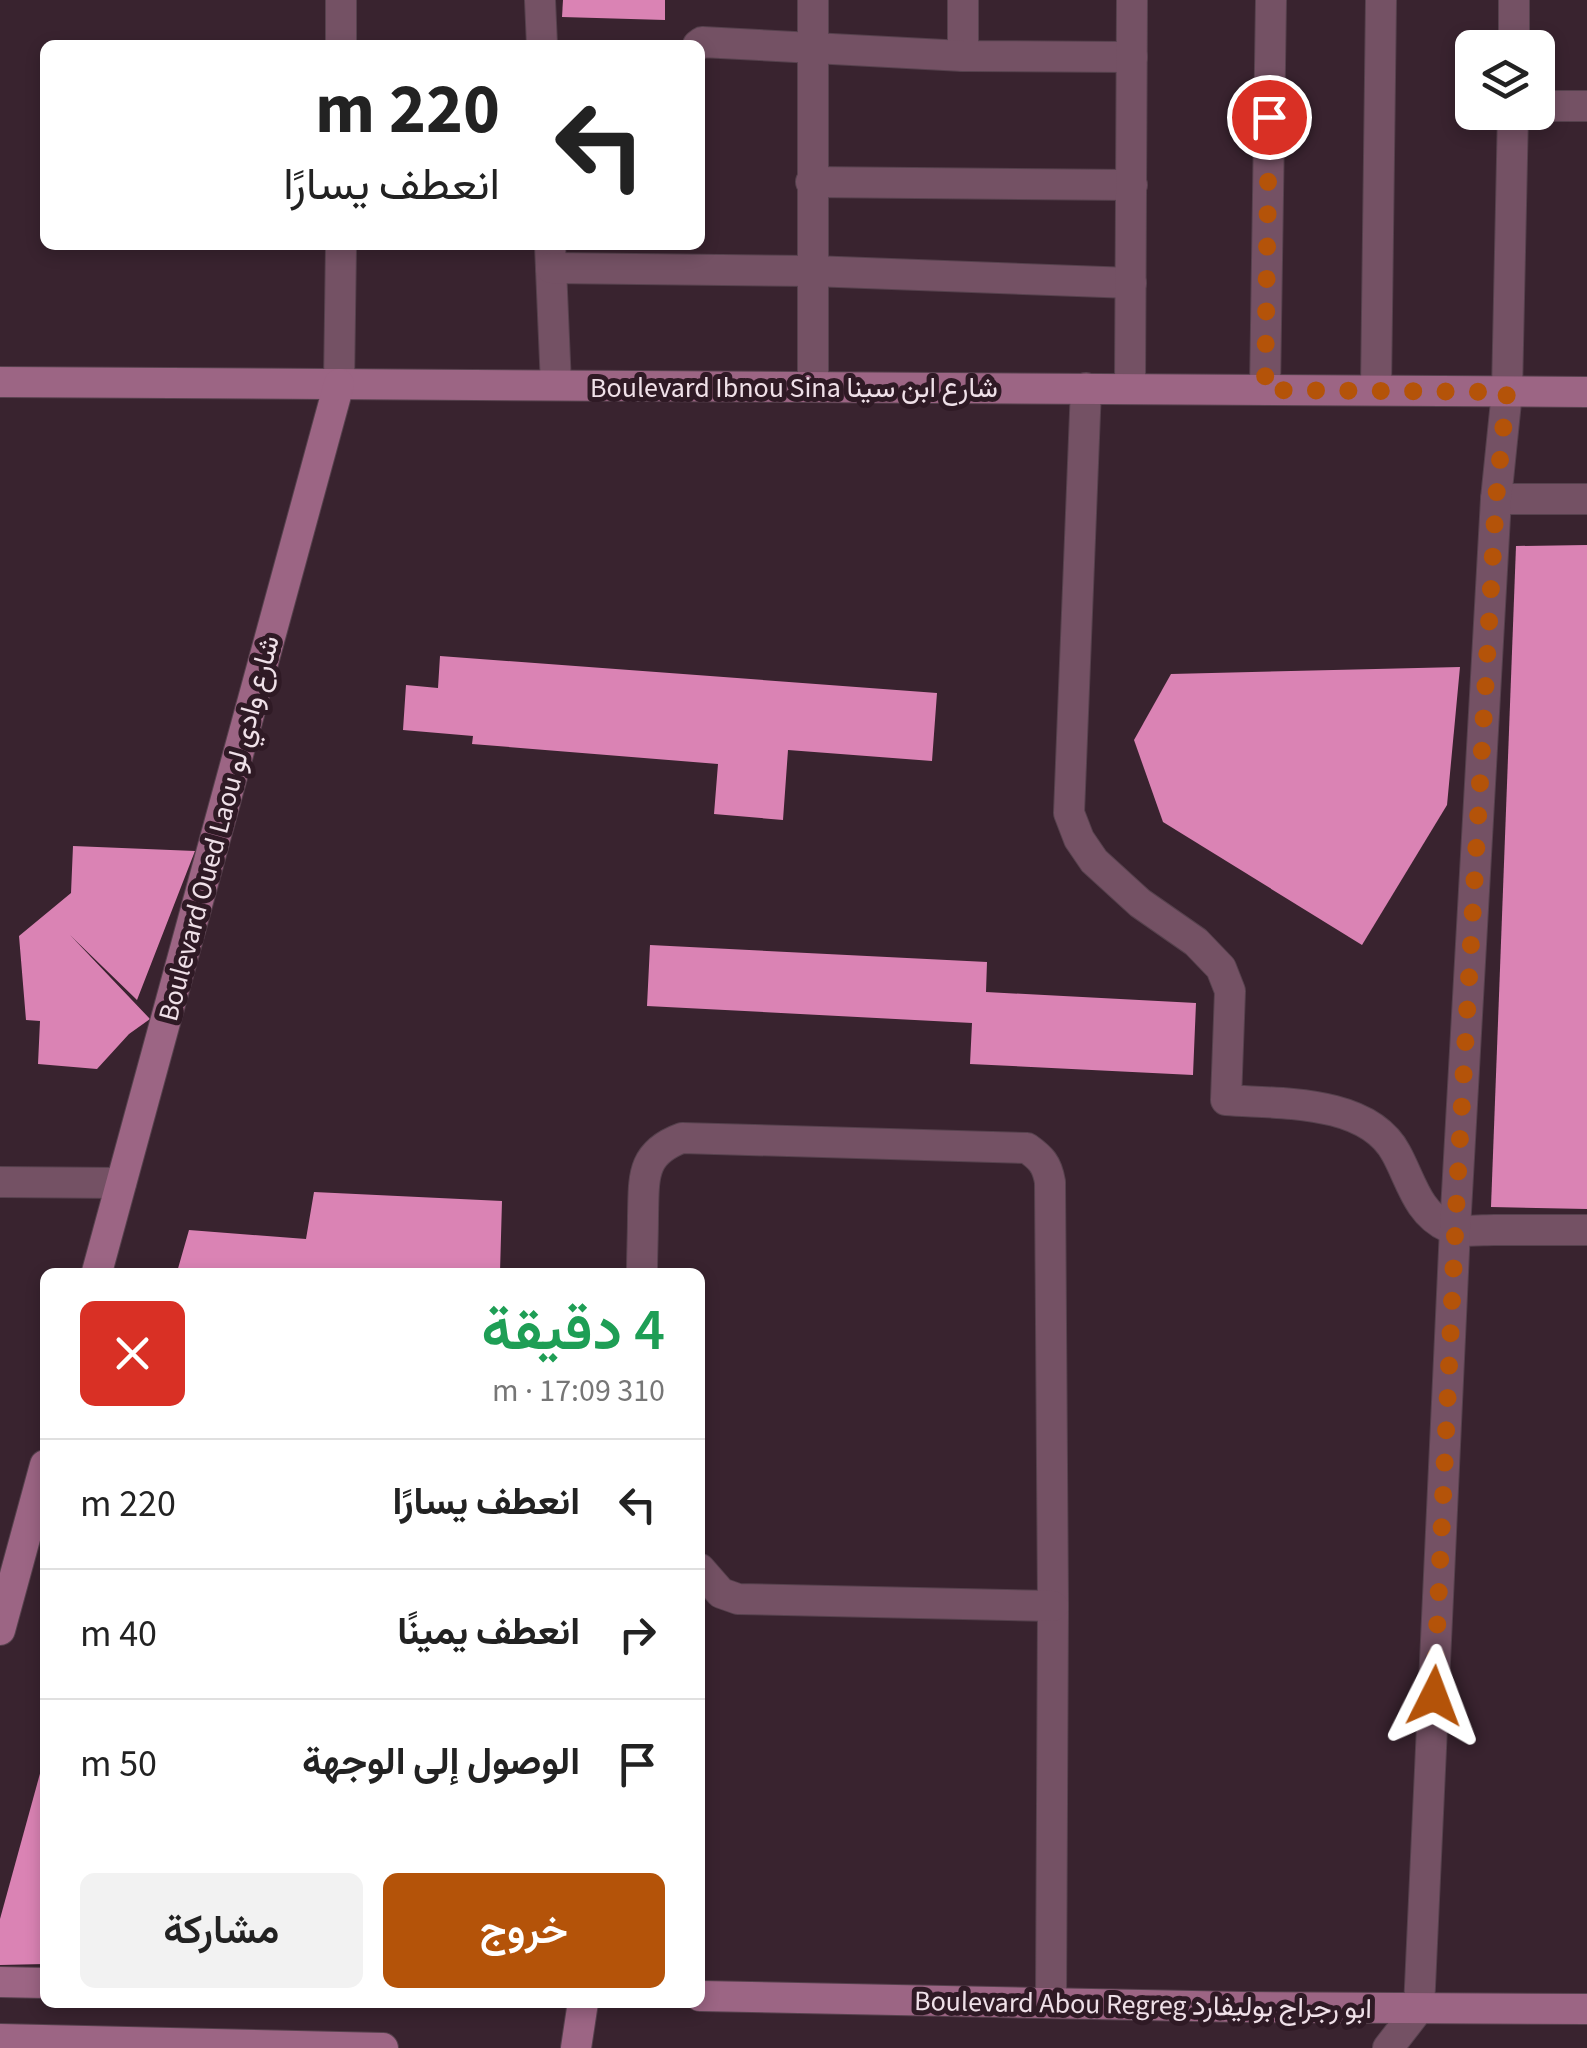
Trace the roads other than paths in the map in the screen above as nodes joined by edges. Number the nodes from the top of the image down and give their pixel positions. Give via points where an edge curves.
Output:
1 (340, 0) edge
2 (540, 0) edge
3 (812, 0) edge
4 (962, 0) edge
5 (1132, 0) edge
6 (1271, 0) edge
7 (1382, 0) edge
8 (1514, 0) edge
9 (1514, 30) edge
10 (341, 40) edge
11 (542, 40) edge
12 (705, 42) edge
13 (813, 50) junction
14 (963, 56) junction
15 (1132, 57) junction
16 (1555, 106) edge
17 (1587, 106) edge
18 (1513, 130) edge
19 (811, 182) junction
20 (1132, 185) junction
21 (341, 250) edge
22 (551, 256) edge
23 (692, 257) edge
24 (812, 271) junction
25 (1131, 283) junction
26 (0, 382) edge
27 (339, 384) junction
28 (556, 386) junction
29 (812, 387) junction
30 (1086, 388) junction
31 (1130, 389) junction
32 (1265, 390) junction
33 (1376, 390) junction
34 (1507, 392) junction
35 (1587, 392) edge
36 (1587, 498) edge
37 (1496, 499) junction
38 (0, 1182) edge
39 (121, 1184) junction
40 (1455, 1230) junction
41 (1587, 1230) edge
42 (98, 1268) edge
43 (642, 1268) edge
44 (40, 1478) edge
45 (10, 1561) edge
46 (705, 1575) edge
47 (1053, 1606) junction
48 (0, 1630) edge
49 (0, 1982) edge
50 (40, 1983) edge
51 (705, 1996) edge
52 (1051, 2004) junction
53 (582, 2008) edge
54 (1419, 2008) junction
55 (1587, 2009) edge
56 (0, 2040) edge
57 (383, 2048) edge
58 (576, 2048) edge
59 (1388, 2048) edge

1 - 10 street
2 - 11 street
3 - 13 street
4 - 14 street
5 - 15 street
6 - 32 street
7 - 33 street
8 - 9 street
12 - 13 street
13 - 14 street
13 - 19 street
14 - 15 street
15 - 20 street
16 - 17 street
18 - 34 street
19 - 20 street
19 - 24 street
20 - 25 street
21 - 27 street
22 - 23 street
22 - 28 street
23 - 24 street
24 - 25 street
24 - 29 street
25 - 31 street
26 - 27 main road, Boulevard Ibnou Sina شارع ابن سينا
27 - 28 main road, Boulevard Ibnou Sina شارع ابن سينا
27 - 39 main road, Boulevard Oued Laou شارع وادي لو
28 - 29 main road, Boulevard Ibnou Sina شارع ابن سينا
29 - 30 main road, Boulevard Ibnou Sina شارع ابن سينا
30 - 31 main road, Boulevard Ibnou Sina شارع ابن سينا
30 - 40 street via 1069,813 1079,839 1128,892 1221,968 1230,991 1226,1100 1338,1111 1367,1123 1394,1149 1421,1206
31 - 32 main road, Boulevard Ibnou Sina شارع ابن سينا
32 - 33 main road, Boulevard Ibnou Sina شارع ابن سينا
33 - 34 main road, Boulevard Ibnou Sina شارع ابن سينا
34 - 35 main road, Boulevard Ibnou Sina شارع ابن سينا
34 - 37 street
36 - 37 street
37 - 40 street
38 - 39 street
39 - 42 main road, Boulevard Oued Laou شارع وادي لو
40 - 41 street
40 - 54 street
43 - 47 street via 644,1174 664,1145 682,1138 1026,1148 1040,1157 1050,1182
44 - 45 main road
45 - 48 main road
46 - 47 street via 738,1600
47 - 52 street
49 - 50 main road
51 - 52 main road, Boulevard Abou Regreg ابو رجراج بوليفارد
52 - 54 main road, Boulevard Abou Regreg ابو رجراج بوليفارد
53 - 58 main road
54 - 55 main road, Boulevard Abou Regreg ابو رجراج بوليفارد
54 - 59 street
56 - 57 main road

